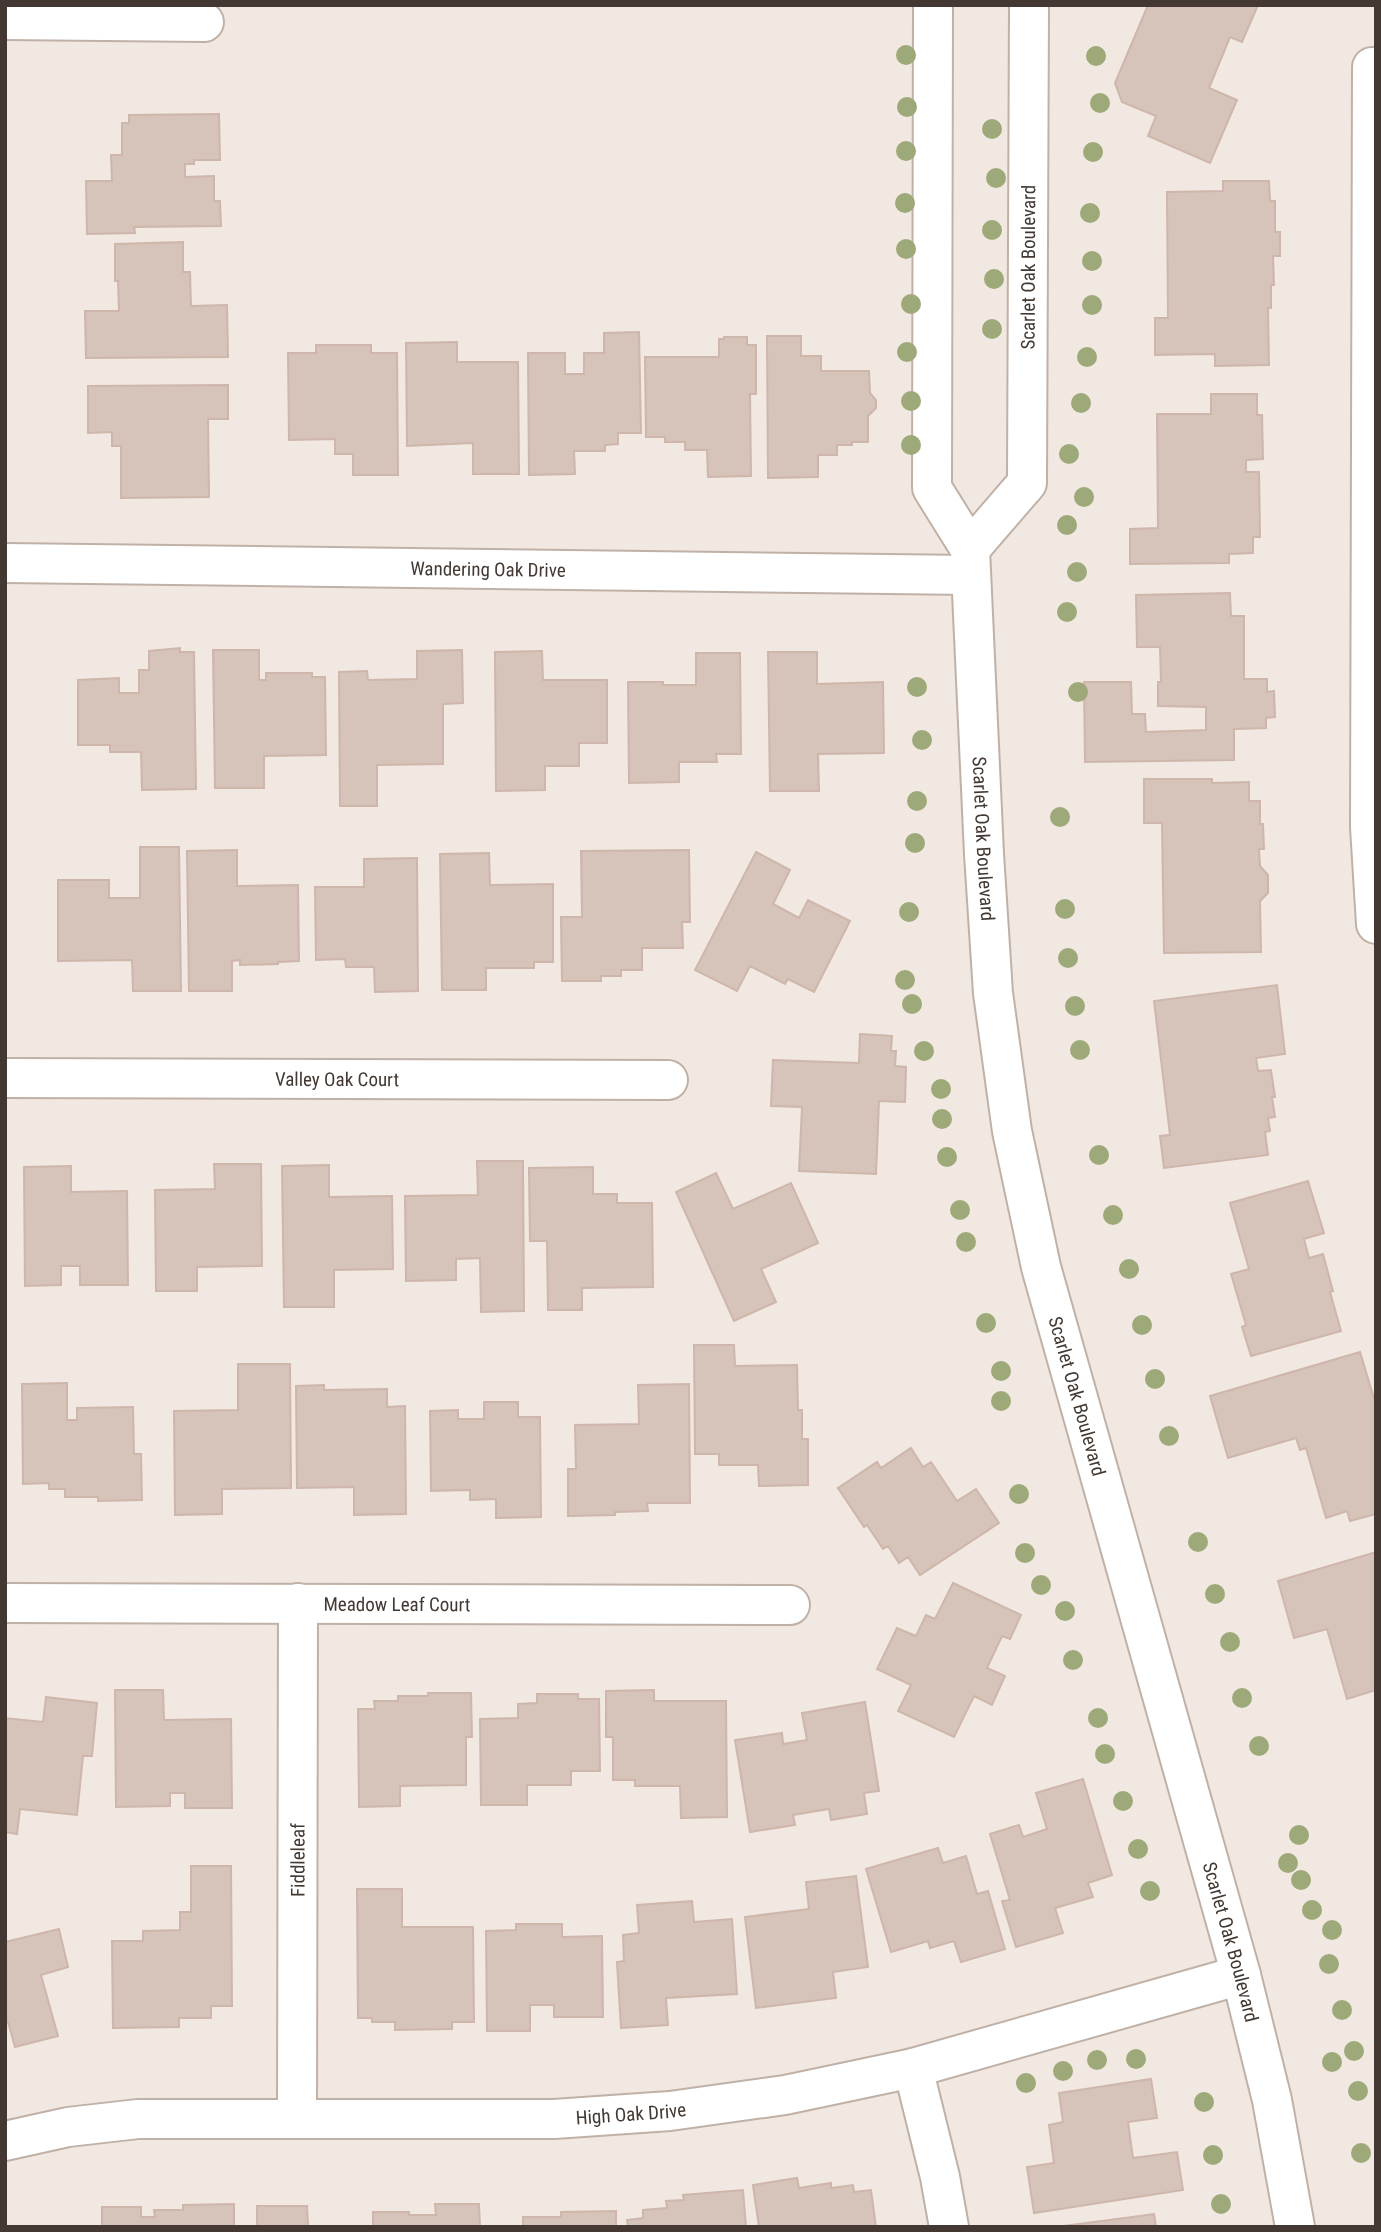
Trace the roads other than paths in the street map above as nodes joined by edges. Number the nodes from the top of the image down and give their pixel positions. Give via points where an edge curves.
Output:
1 (933, 5) edge
2 (1029, 5) edge
3 (5, 20) edge
4 (204, 22) dead end
5 (1374, 67) edge
6 (971, 562) junction
7 (5, 563) edge
8 (1375, 915) edge
9 (5, 1078) edge
10 (668, 1080) dead end
11 (5, 1602) edge
12 (298, 1603) junction
13 (790, 1605) dead end
14 (1241, 1975) junction
15 (913, 2068) junction
16 (297, 2119) junction
17 (5, 2141) edge
18 (949, 2227) edge
19 (1294, 2227) edge

1 - 6 street, Scarlet Oak Boulevard via 932,488
2 - 6 street, Scarlet Oak Boulevard via 1027,483
3 - 4 street
5 - 8 street via 1370,827
6 - 7 street, Wandering Oak Drive
6 - 14 street, Scarlet Oak Boulevard via 993,993 1012,1131 1041,1267
9 - 10 street, Valley Oak Court
11 - 12 street, Meadow Leaf Court
12 - 13 street, Meadow Leaf Court
12 - 16 street, Fiddleleaf
14 - 15 street, High Oak Drive
14 - 19 street, Scarlet Oak Boulevard via 1272,2100
15 - 16 street, High Oak Drive via 785,2095 670,2111 554,2119
15 - 18 street
16 - 17 street, High Oak Drive via 138,2119 68,2127

